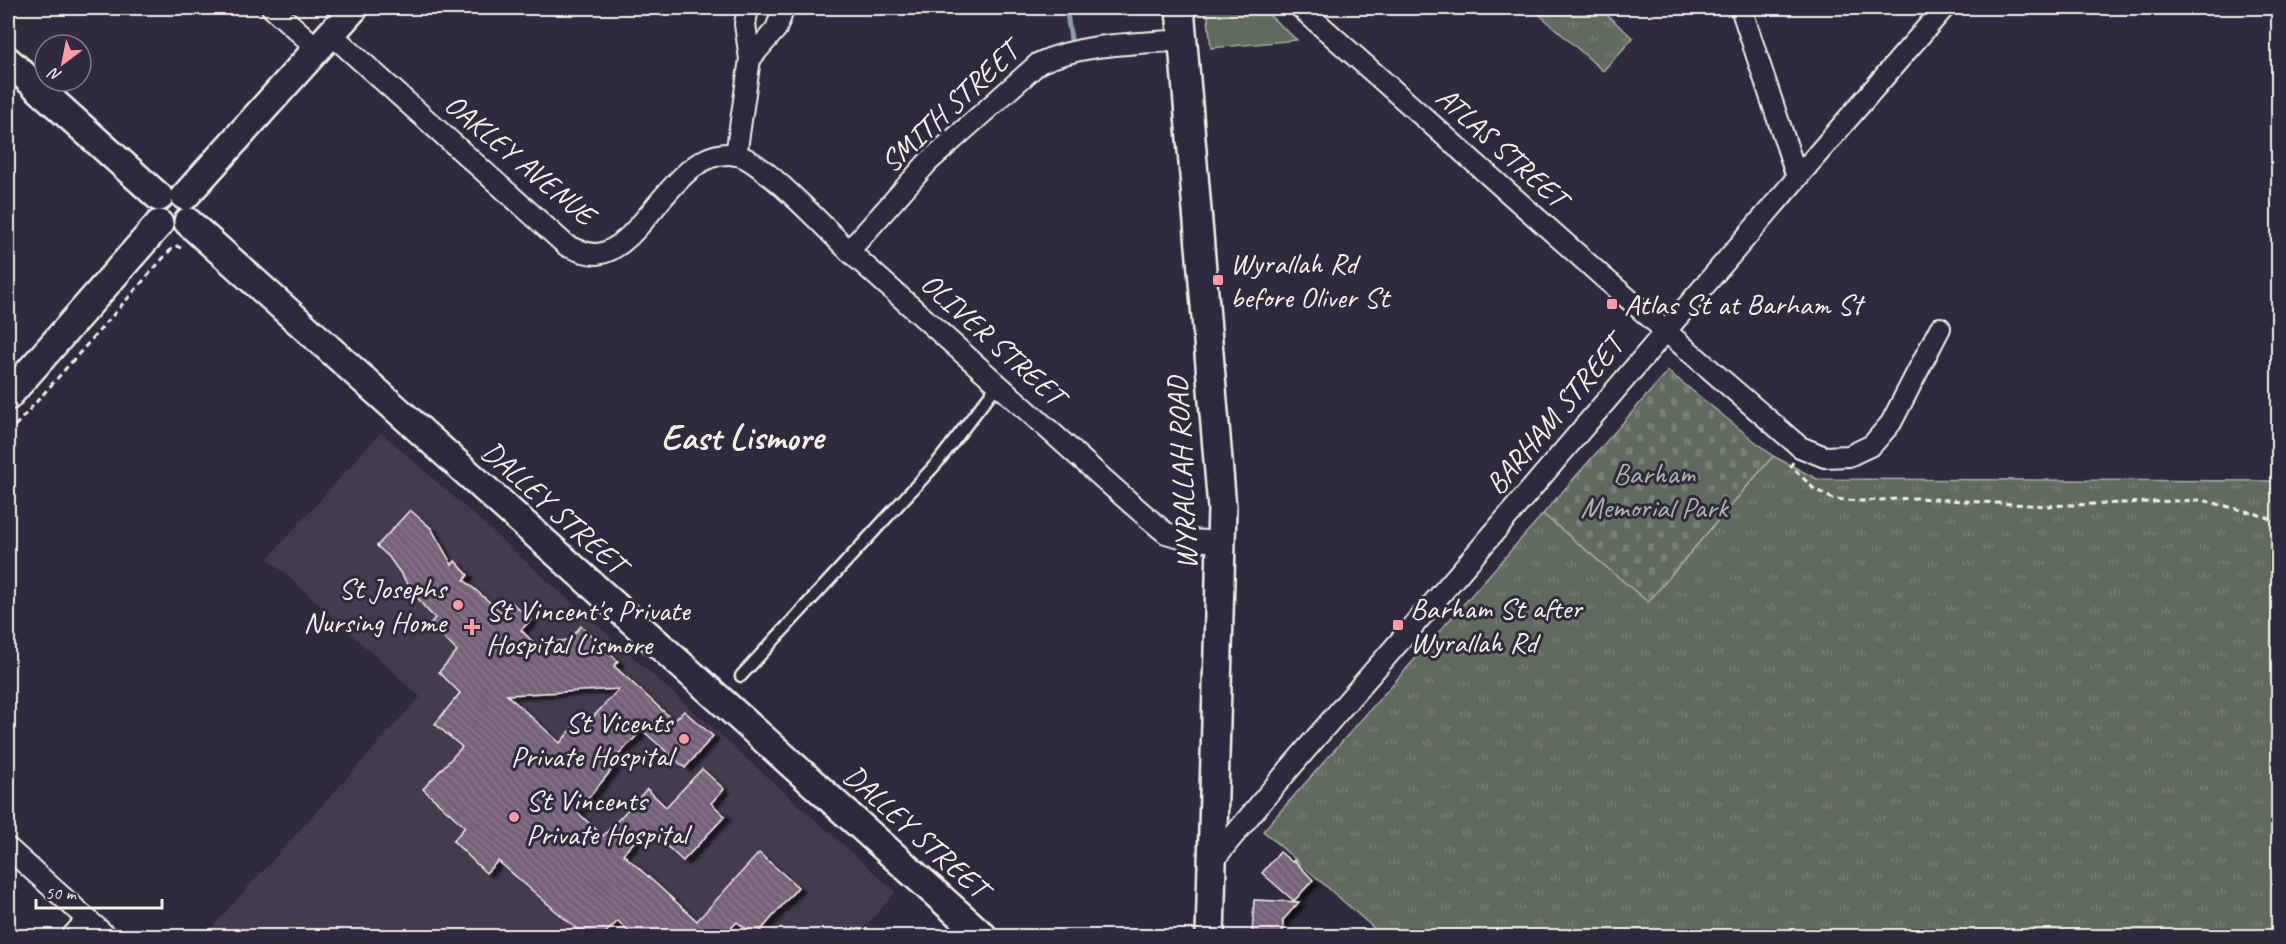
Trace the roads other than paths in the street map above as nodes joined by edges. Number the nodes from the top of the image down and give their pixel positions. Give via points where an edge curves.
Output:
1 (272, 8) edge
2 (354, 8) edge
3 (748, 8) edge
4 (784, 8) edge
5 (1180, 8) edge
6 (1301, 8) edge
7 (1741, 8) edge
8 (1944, 8) edge
9 (1184, 39) junction
10 (324, 40) junction
11 (750, 59) junction
12 (8, 61) edge
13 (736, 155) junction
14 (1797, 177) junction
15 (178, 205) junction
16 (849, 251) junction
17 (1940, 328) dead end
18 (1664, 331) junction
19 (998, 384) junction
20 (8, 396) edge
21 (1222, 542) junction
22 (741, 676) dead end
23 (8, 849) edge
24 (1212, 862) junction
25 (87, 920) junction
26 (72, 936) edge
27 (106, 936) edge
28 (983, 936) edge
29 (1210, 936) edge

1 - 10 street, OAKLEY AVENUE
2 - 10 street
3 - 11 street via 745,24
4 - 11 street via 776,28
5 - 9 street, WYRALLAH ROAD
6 - 18 street, ATLAS STREET
7 - 14 street
8 - 14 street, BARHAM STREET
9 - 16 street, SMITH STREET via 1081,50 1039,63 928,162
9 - 21 street, WYRALLAH ROAD
10 - 13 street, OAKLEY AVENUE via 567,246 586,253 600,254 622,244 696,165
10 - 15 street
11 - 13 street
12 - 15 street, DALLEY STREET
13 - 16 street, OLIVER STREET via 778,184
14 - 18 street, BARHAM STREET
15 - 20 street via 183,226 171,229 159,224
15 - 28 street, DALLEY STREET
16 - 19 street, OLIVER STREET
17 - 18 street, ATLAS STREET via 1892,423 1872,445 1850,456 1825,457 1800,447
18 - 24 street, BARHAM STREET
19 - 21 street, OLIVER STREET via 1166,533
19 - 22 lane via 937,463
21 - 24 street, WYRALLAH ROAD
23 - 25 street
24 - 29 street, WYRALLAH ROAD
25 - 26 street
25 - 27 street

